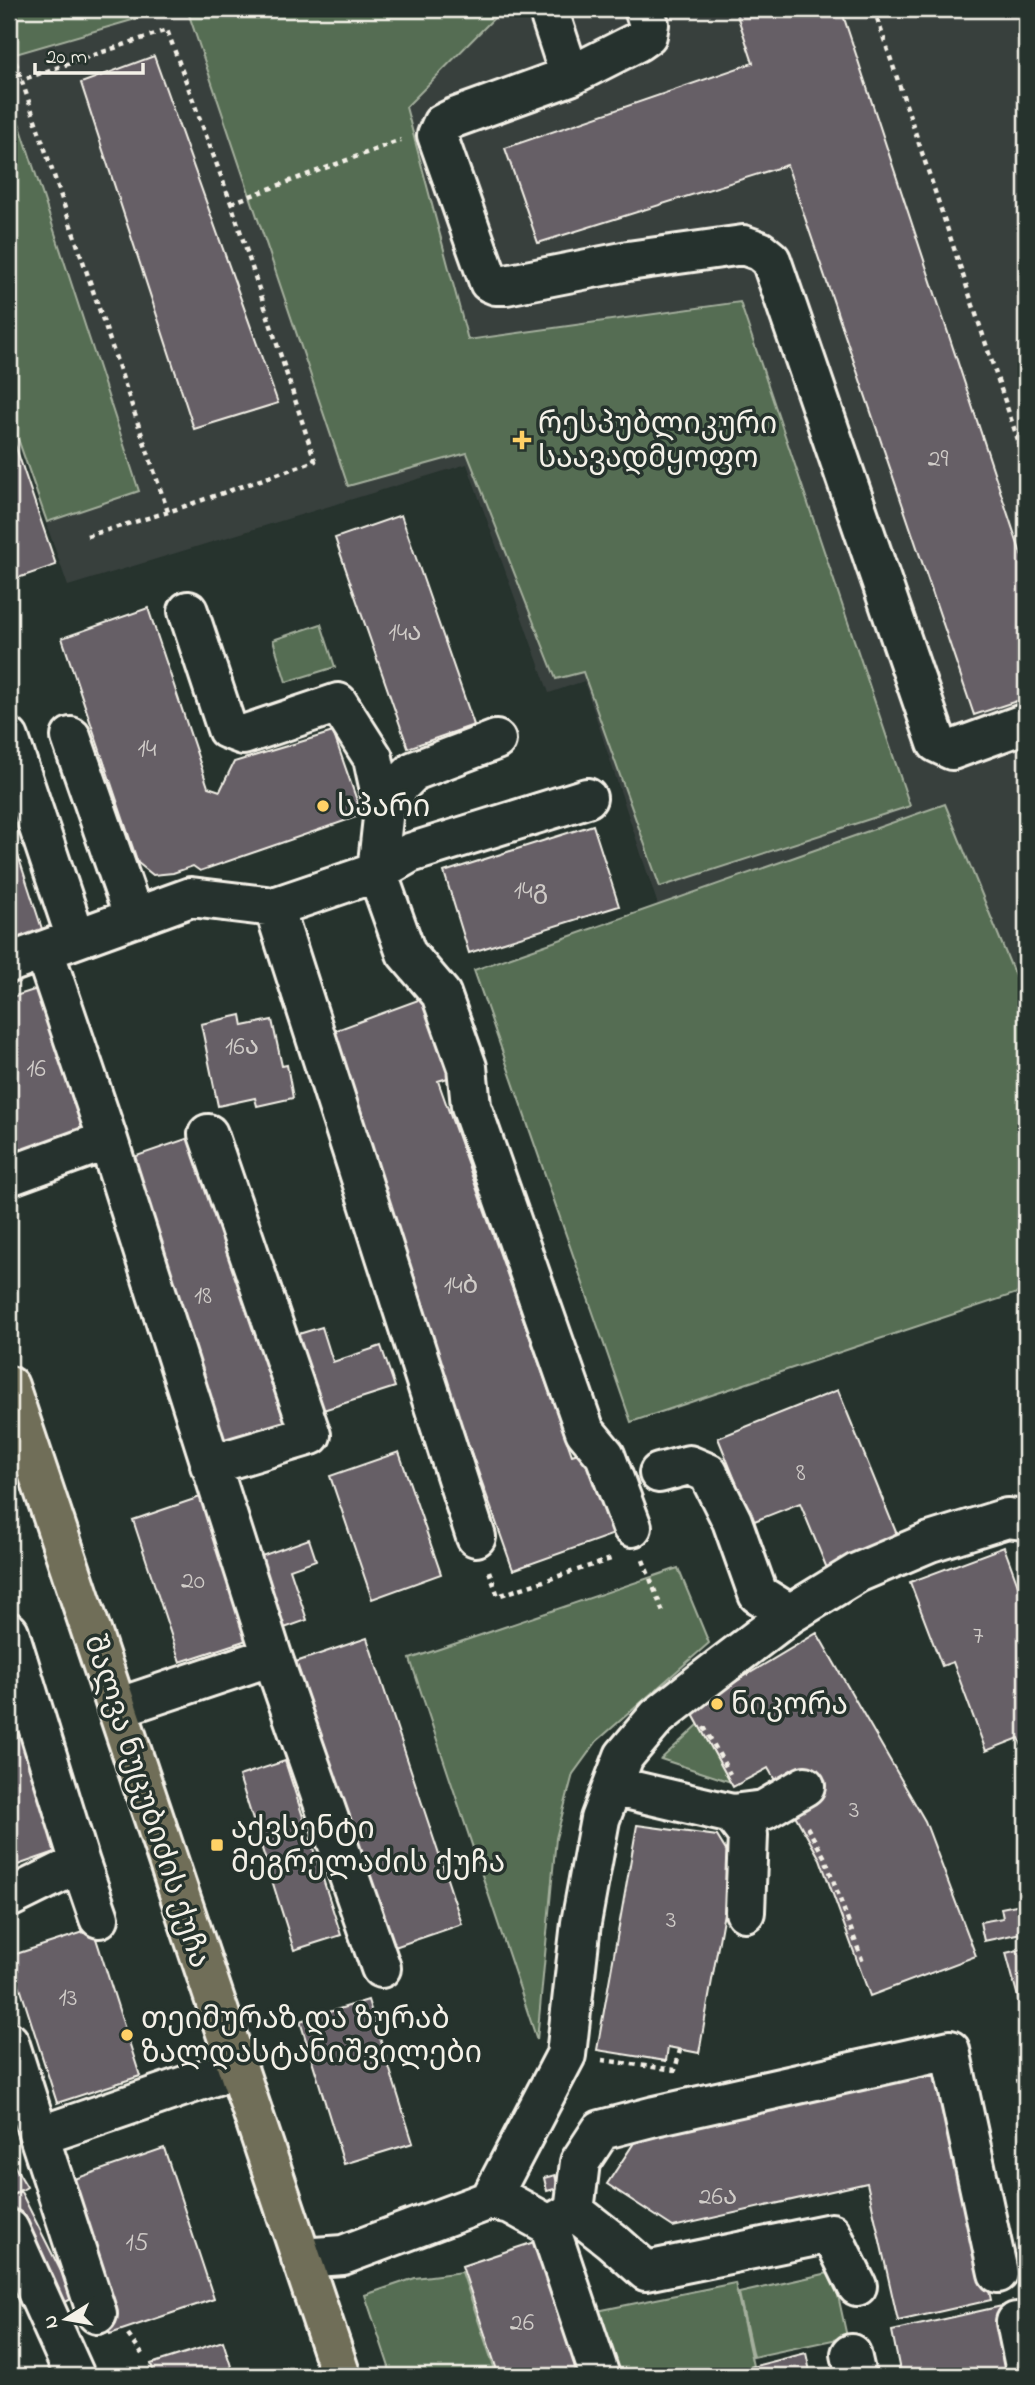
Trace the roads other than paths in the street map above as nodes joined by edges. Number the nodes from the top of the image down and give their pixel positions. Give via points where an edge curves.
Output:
1 (548, 9) edge
2 (644, 9) edge
3 (570, 76) junction
4 (188, 611) dead end
5 (1026, 723) edge
6 (71, 737) dead end
7 (9, 738) edge
8 (496, 740) dead end
9 (587, 798) dead end
10 (384, 809) junction
11 (377, 872) junction
12 (274, 907) junction
13 (134, 918) junction
14 (60, 944) junction
15 (9, 963) edge
16 (208, 1134) dead end
17 (108, 1140) junction
18 (9, 1175) edge
19 (9, 1386) edge
20 (210, 1465) junction
21 (659, 1473) dead end
22 (1026, 1520) edge
23 (476, 1537) road end
24 (636, 1538) road end
25 (790, 1614) junction
26 (11, 1649) edge
27 (272, 1656) junction
28 (117, 1707) junction
29 (613, 1786) junction
30 (733, 1797) junction
31 (803, 1801) road end
32 (80, 1863) junction
33 (9, 1898) edge
34 (745, 1912) dead end
35 (99, 1919) dead end
36 (380, 1968) dead end
37 (9, 2042) edge
38 (237, 2068) junction
39 (38, 2136) junction
40 (490, 2200) junction
41 (562, 2218) junction
42 (9, 2229) edge
43 (301, 2258) junction
44 (998, 2273) dead end
45 (857, 2286) dead end
46 (97, 2314) dead end
47 (1016, 2322) dead end
48 (1026, 2371) edge
49 (75, 2376) edge
50 (341, 2376) edge
51 (600, 2376) edge

1 - 3 street
2 - 3 street via 647,36
3 - 5 street via 454,118 443,124 437,135 489,282 506,285 743,245 771,260 937,743 952,750
4 - 10 street via 227,729 243,735 338,703 373,758
6 - 13 street
7 - 14 street
8 - 10 street via 414,771
9 - 11 street via 410,853
10 - 11 street
11 - 12 street
11 - 24 street via 406,953 441,994 467,1067 471,1106 585,1431 605,1455
12 - 13 street via 191,897
12 - 23 street
13 - 14 street
14 - 15 street
14 - 17 street
16 - 20 street via 311,1435
17 - 18 street
17 - 20 street
19 - 28 main road, შალვა ნუცუბიძის ქუჩა
20 - 27 street
21 - 25 street via 689,1465 708,1473 732,1521 758,1594
22 - 25 street via 1007,1518 930,1542 857,1573
25 - 29 street via 657,1717 624,1756
26 - 32 street
27 - 28 street
27 - 36 street
28 - 38 main road, შალვა ნუცუბიძის ქუჩა
29 - 30 street
29 - 40 street via 600,1819 581,1923 566,2055
30 - 31 street via 764,1810
30 - 34 street via 748,1835
32 - 33 street
32 - 35 street
37 - 39 street
38 - 39 street
38 - 43 main road, შალვა ნუცუბიძის ქუჩა
39 - 46 street
40 - 41 street
40 - 43 street via 343,2255
41 - 44 street via 580,2162 601,2130 950,2050
41 - 45 street via 611,2239 646,2271 831,2232
41 - 51 street
42 - 49 street
43 - 50 main road, შალვა ნუცუბიძის ქუჩა
47 - 48 street

